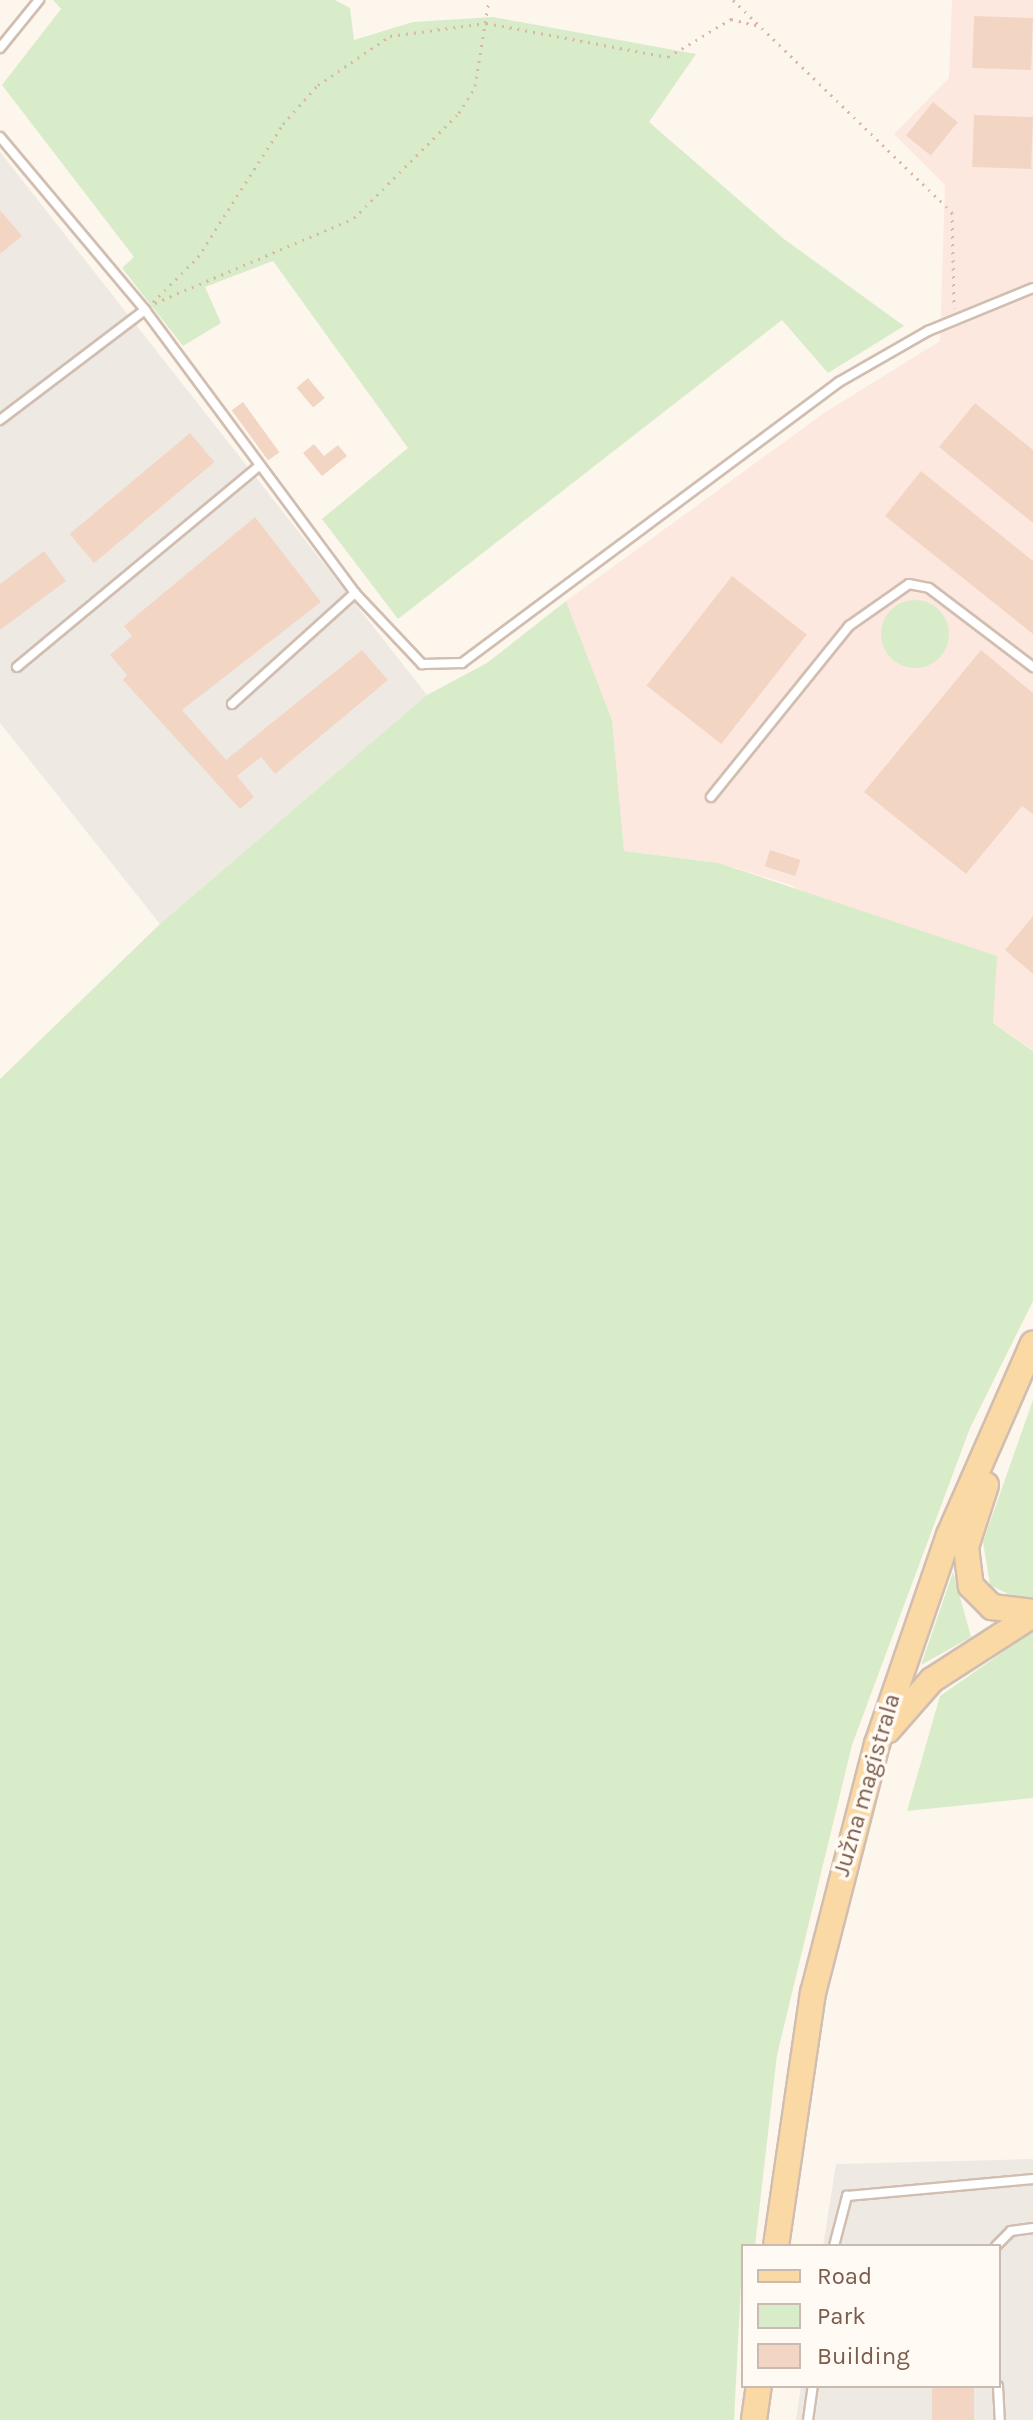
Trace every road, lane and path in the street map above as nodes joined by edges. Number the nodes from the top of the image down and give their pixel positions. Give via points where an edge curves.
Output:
1 (39, 0) edge
2 (489, 0) edge
3 (733, 0) edge
4 (486, 23) junction
5 (760, 26) junction
6 (0, 48) edge
7 (2, 143) edge
8 (1033, 288) edge
9 (145, 310) junction
10 (954, 320) junction
11 (0, 420) edge
12 (259, 466) junction
13 (355, 593) junction
14 (17, 667) dead end
15 (1033, 667) edge
16 (232, 704) dead end
17 (711, 797) dead end
18 (1033, 1344) edge
19 (992, 1440) junction
20 (1033, 1614) edge
21 (877, 1744) junction
22 (1033, 2179) edge
23 (1033, 2228) edge
24 (776, 2244) edge
25 (835, 2244) edge
26 (998, 2244) edge
27 (759, 2388) edge
28 (813, 2388) edge
29 (998, 2388) edge
30 (754, 2420) edge
31 (808, 2420) edge
32 (1000, 2420) edge

1 - 6 lane
2 - 4 path
3 - 5 path
4 - 5 path via 668,57 731,19
4 - 9 path via 390,36 318,85 283,124 198,257
4 - 9 path via 475,86 459,113 354,218
5 - 10 path via 952,212
7 - 9 lane
8 - 10 lane
9 - 11 lane
9 - 12 lane
10 - 13 lane via 839,382 462,663 422,664
12 - 13 lane
12 - 14 lane
13 - 16 lane
15 - 17 lane via 929,588 909,584 849,626
18 - 19 main road, Južna magistrala
19 - 20 main road via 966,1571 979,1599 1012,1614
19 - 21 main road, Južna magistrala via 949,1535
20 - 21 main road via 932,1680
21 - 24 main road, Južna magistrala via 813,1993
22 - 25 lane via 847,2196
23 - 26 lane via 1011,2231
27 - 30 main road
28 - 31 lane
29 - 32 lane

